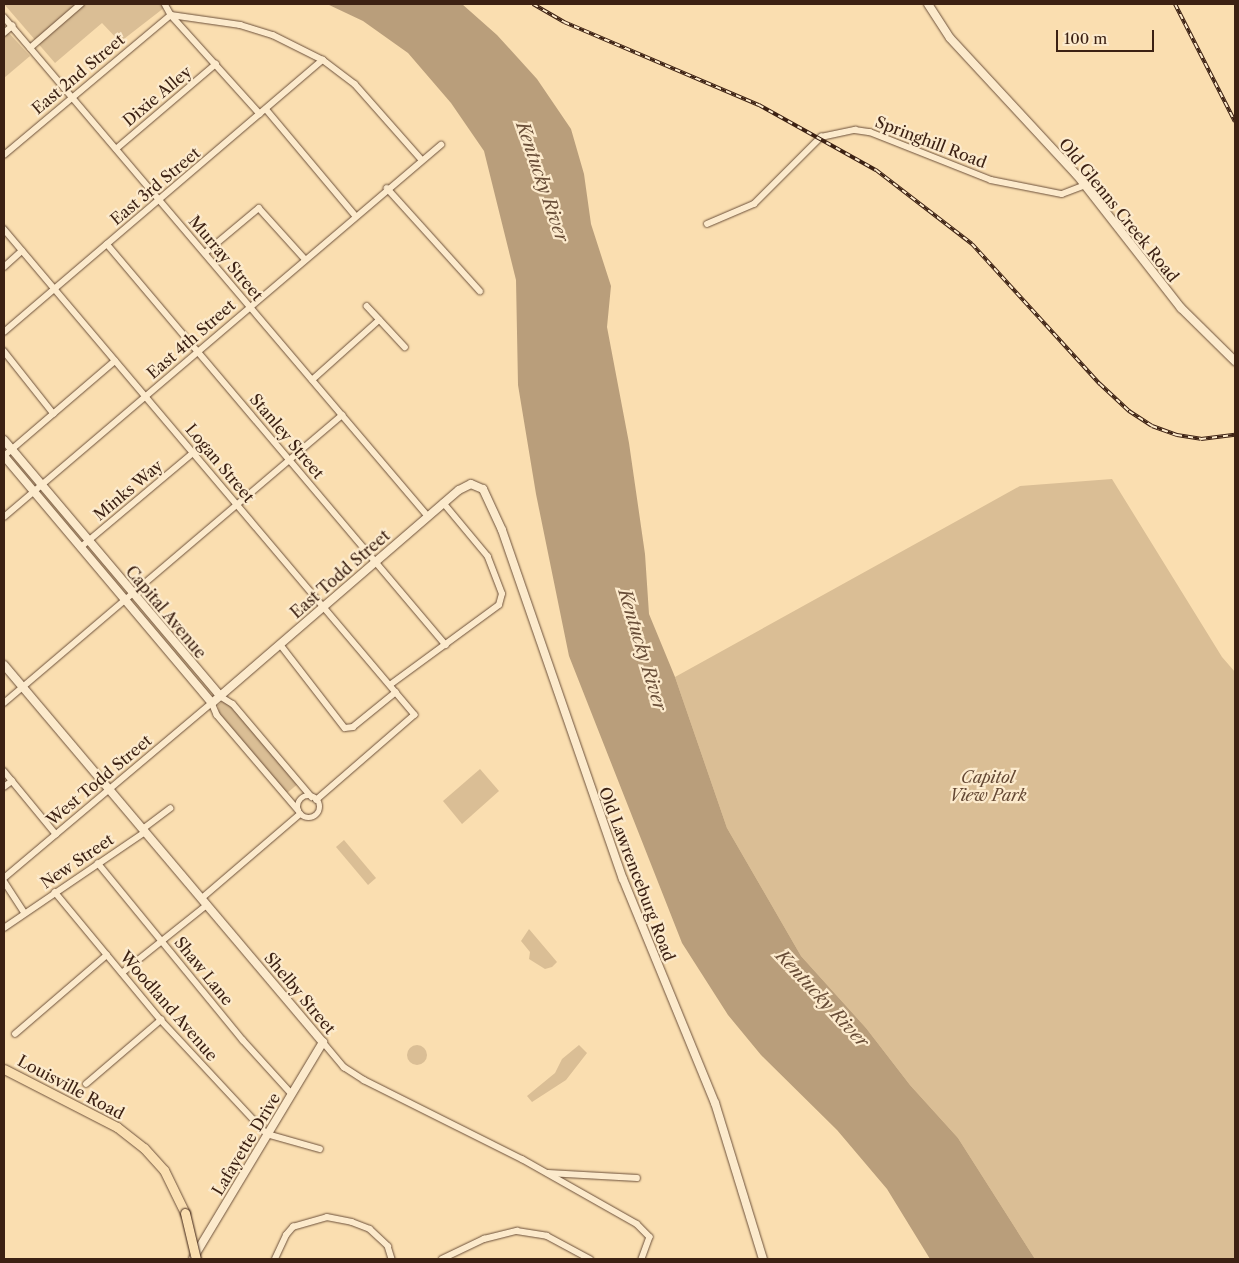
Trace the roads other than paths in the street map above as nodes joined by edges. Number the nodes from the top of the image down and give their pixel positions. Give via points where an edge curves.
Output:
1 (81, 4) edge
2 (164, 4) edge
3 (928, 4) edge
4 (171, 15) junction
5 (4, 17) edge
6 (12, 26) junction
7 (4, 33) edge
8 (30, 48) junction
9 (323, 60) junction
10 (216, 64) junction
11 (72, 98) junction
12 (266, 109) junction
13 (260, 114) junction
14 (441, 145) dead end
15 (116, 148) junction
16 (4, 155) edge
17 (422, 160) junction
18 (1085, 185) junction
19 (387, 188) junction
20 (159, 200) junction
21 (355, 215) junction
22 (707, 224) dead end
23 (4, 229) edge
24 (107, 244) junction
25 (22, 251) junction
26 (205, 253) junction
27 (304, 258) junction
28 (4, 266) edge
29 (54, 289) junction
30 (480, 291) dead end
31 (367, 306) dead end
32 (250, 307) junction
33 (379, 320) junction
34 (4, 332) edge
35 (405, 347) dead end
36 (4, 351) edge
37 (198, 352) junction
38 (115, 361) junction
39 (1235, 361) edge
40 (312, 380) junction
41 (145, 397) junction
42 (54, 414) junction
43 (342, 415) junction
44 (4, 440) edge
45 (12, 450) junction
46 (193, 453) junction
47 (4, 456) edge
48 (290, 460) junction
49 (42, 484) junction
50 (34, 491) junction
51 (488, 497) joint
52 (443, 503) junction
53 (237, 505) junction
54 (428, 516) junction
55 (4, 517) edge
56 (88, 541) junction
57 (81, 547) junction
58 (375, 561) junction
59 (133, 595) junction
60 (126, 600) junction
61 (323, 606) junction
62 (280, 644) junction
63 (446, 645) junction
64 (4, 665) edge
65 (390, 685) junction
66 (23, 688) junction
67 (396, 692) junction
68 (220, 696) junction
69 (4, 703) edge
70 (212, 703) junction
71 (4, 771) edge
72 (12, 780) junction
73 (4, 787) edge
74 (109, 789) junction
75 (315, 798) junction
76 (170, 809) dead end
77 (299, 812) junction
78 (144, 830) junction
79 (56, 834) junction
80 (98, 863) junction
81 (4, 880) edge
82 (55, 892) junction
83 (202, 898) junction
84 (207, 905) junction
85 (25, 913) junction
86 (4, 928) edge
87 (162, 942) junction
88 (107, 955) junction
89 (122, 973) junction
90 (161, 1020) junction
91 (15, 1034) dead end
92 (323, 1042) junction
93 (4, 1069) edge
94 (86, 1084) dead end
95 (292, 1094) junction
96 (267, 1134) junction
97 (320, 1150) dead end
98 (546, 1173) junction
99 (638, 1178) dead end
100 (192, 1259) edge
101 (196, 1259) edge
102 (274, 1259) edge
103 (392, 1259) edge
104 (442, 1259) edge
105 (590, 1259) edge
106 (642, 1259) edge
107 (763, 1259) edge

1 - 8 street
2 - 4 street
3 - 18 main road, Old Glenns Creek Road via 959,50
4 - 9 street via 240,25 273,36
4 - 10 street
4 - 11 street, East 2nd Street
5 - 6 street, Murray Street
6 - 7 street
6 - 8 street, Murray Street
8 - 11 street, Murray Street
9 - 12 street, East 3rd Street
9 - 17 street via 355,84
10 - 13 street
10 - 15 street, Dixie Alley
11 - 15 street, Murray Street
11 - 16 street, East 2nd Street
12 - 13 street, East 3rd Street
12 - 21 street
13 - 20 street, East 3rd Street
14 - 17 street, East 4th Street
15 - 20 street, Murray Street
17 - 19 street, East 4th Street
18 - 22 street, Springhill Road via 1070,194 1062,194 991,180 870,132 855,130 821,137 754,204
18 - 39 main road, Old Glenns Creek Road via 1181,308
19 - 21 street, East 4th Street
19 - 30 street
20 - 24 street, East 3rd Street
20 - 26 street, Murray Street
21 - 27 street, East 4th Street
23 - 25 street, Logan Street
24 - 29 street, East 3rd Street
24 - 37 street, Stanley Street
25 - 28 street
25 - 29 street, Logan Street
26 - 27 street via 259,208
26 - 32 street, Murray Street
27 - 32 street, East 4th Street
29 - 34 street, East 3rd Street
29 - 38 street, Logan Street
31 - 33 street
32 - 37 street, East 4th Street
32 - 40 street, Murray Street
33 - 35 street
33 - 40 street
36 - 42 street
37 - 41 street, East 4th Street
37 - 48 street, Stanley Street
38 - 41 street, Logan Street
38 - 42 street
40 - 43 street, Murray Street
41 - 46 street, Logan Street
41 - 49 street, East 4th Street
42 - 45 street
43 - 48 street
43 - 54 street, Murray Street
44 - 45 main road, Capital Avenue
45 - 47 street
45 - 49 main road, Capital Avenue
46 - 53 street, Logan Street
46 - 56 street, Minks Way
47 - 50 main road, Capital Avenue
48 - 53 street
48 - 58 street, Stanley Street
49 - 50 street, East 4th Street
49 - 56 main road, Capital Avenue
50 - 55 street, East 4th Street
50 - 57 main road, Capital Avenue
51 - 52 main road, East Todd Street via 472,484
51 - 107 main road, Old Lawrenceburg Road via 623,879 715,1102
52 - 54 main road, East Todd Street
52 - 63 street via 488,557 502,594 499,605
53 - 59 street
53 - 61 street, Logan Street
54 - 58 main road, East Todd Street
56 - 57 street, Minks Way
56 - 59 main road, Capital Avenue
57 - 60 main road, Capital Avenue
58 - 61 main road, East Todd Street
58 - 63 street, Stanley Street
59 - 60 street
59 - 68 main road, Capital Avenue
60 - 66 street
60 - 70 main road, Capital Avenue
61 - 62 main road, East Todd Street
61 - 65 street, Logan Street
62 - 67 street via 345,728 353,727
62 - 68 main road, East Todd Street
63 - 65 street
64 - 66 main road, Shelby Street
65 - 67 street, Logan Street
66 - 69 street
66 - 74 main road, Shelby Street
67 - 75 street, Logan Street via 415,715
68 - 70 main road, East Todd Street
68 - 75 street, Capital Avenue via 234,704
70 - 74 street, West Todd Street
70 - 77 street, Capital Avenue via 217,715
71 - 72 street
72 - 73 street
72 - 79 street
74 - 78 main road, Shelby Street
74 - 79 street, West Todd Street
75 - 77 street via 300,800
75 - 77 street via 319,808 315,816 306,818
76 - 78 street, New Street
77 - 83 street
78 - 80 street, New Street
78 - 83 main road, Shelby Street
79 - 81 street, West Todd Street
80 - 82 street, New Street
80 - 87 street, Shaw Lane
81 - 85 street
82 - 85 street, New Street
82 - 88 street, Woodland Avenue
83 - 84 main road, Shelby Street
84 - 87 street
84 - 92 main road, Shelby Street
85 - 86 street, New Street
87 - 89 street
87 - 95 street, Shaw Lane
88 - 89 street, Woodland Avenue
88 - 91 street
89 - 90 street, Woodland Avenue
90 - 94 street
90 - 96 street, Woodland Avenue
92 - 95 main road, Lafayette Drive
92 - 98 street, Shelby Street via 344,1067 359,1077
93 - 101 main road, Louisville Road, bridge via 117,1127 144,1148 164,1170 185,1213
95 - 96 main road, Lafayette Drive
96 - 97 street
96 - 100 main road, Lafayette Drive
98 - 99 street
98 - 106 street, Shelby Street via 648,1233 650,1242
102 - 103 street via 289,1231 322,1217 352,1222 370,1230 385,1242
104 - 105 street via 484,1239 517,1231 548,1236

